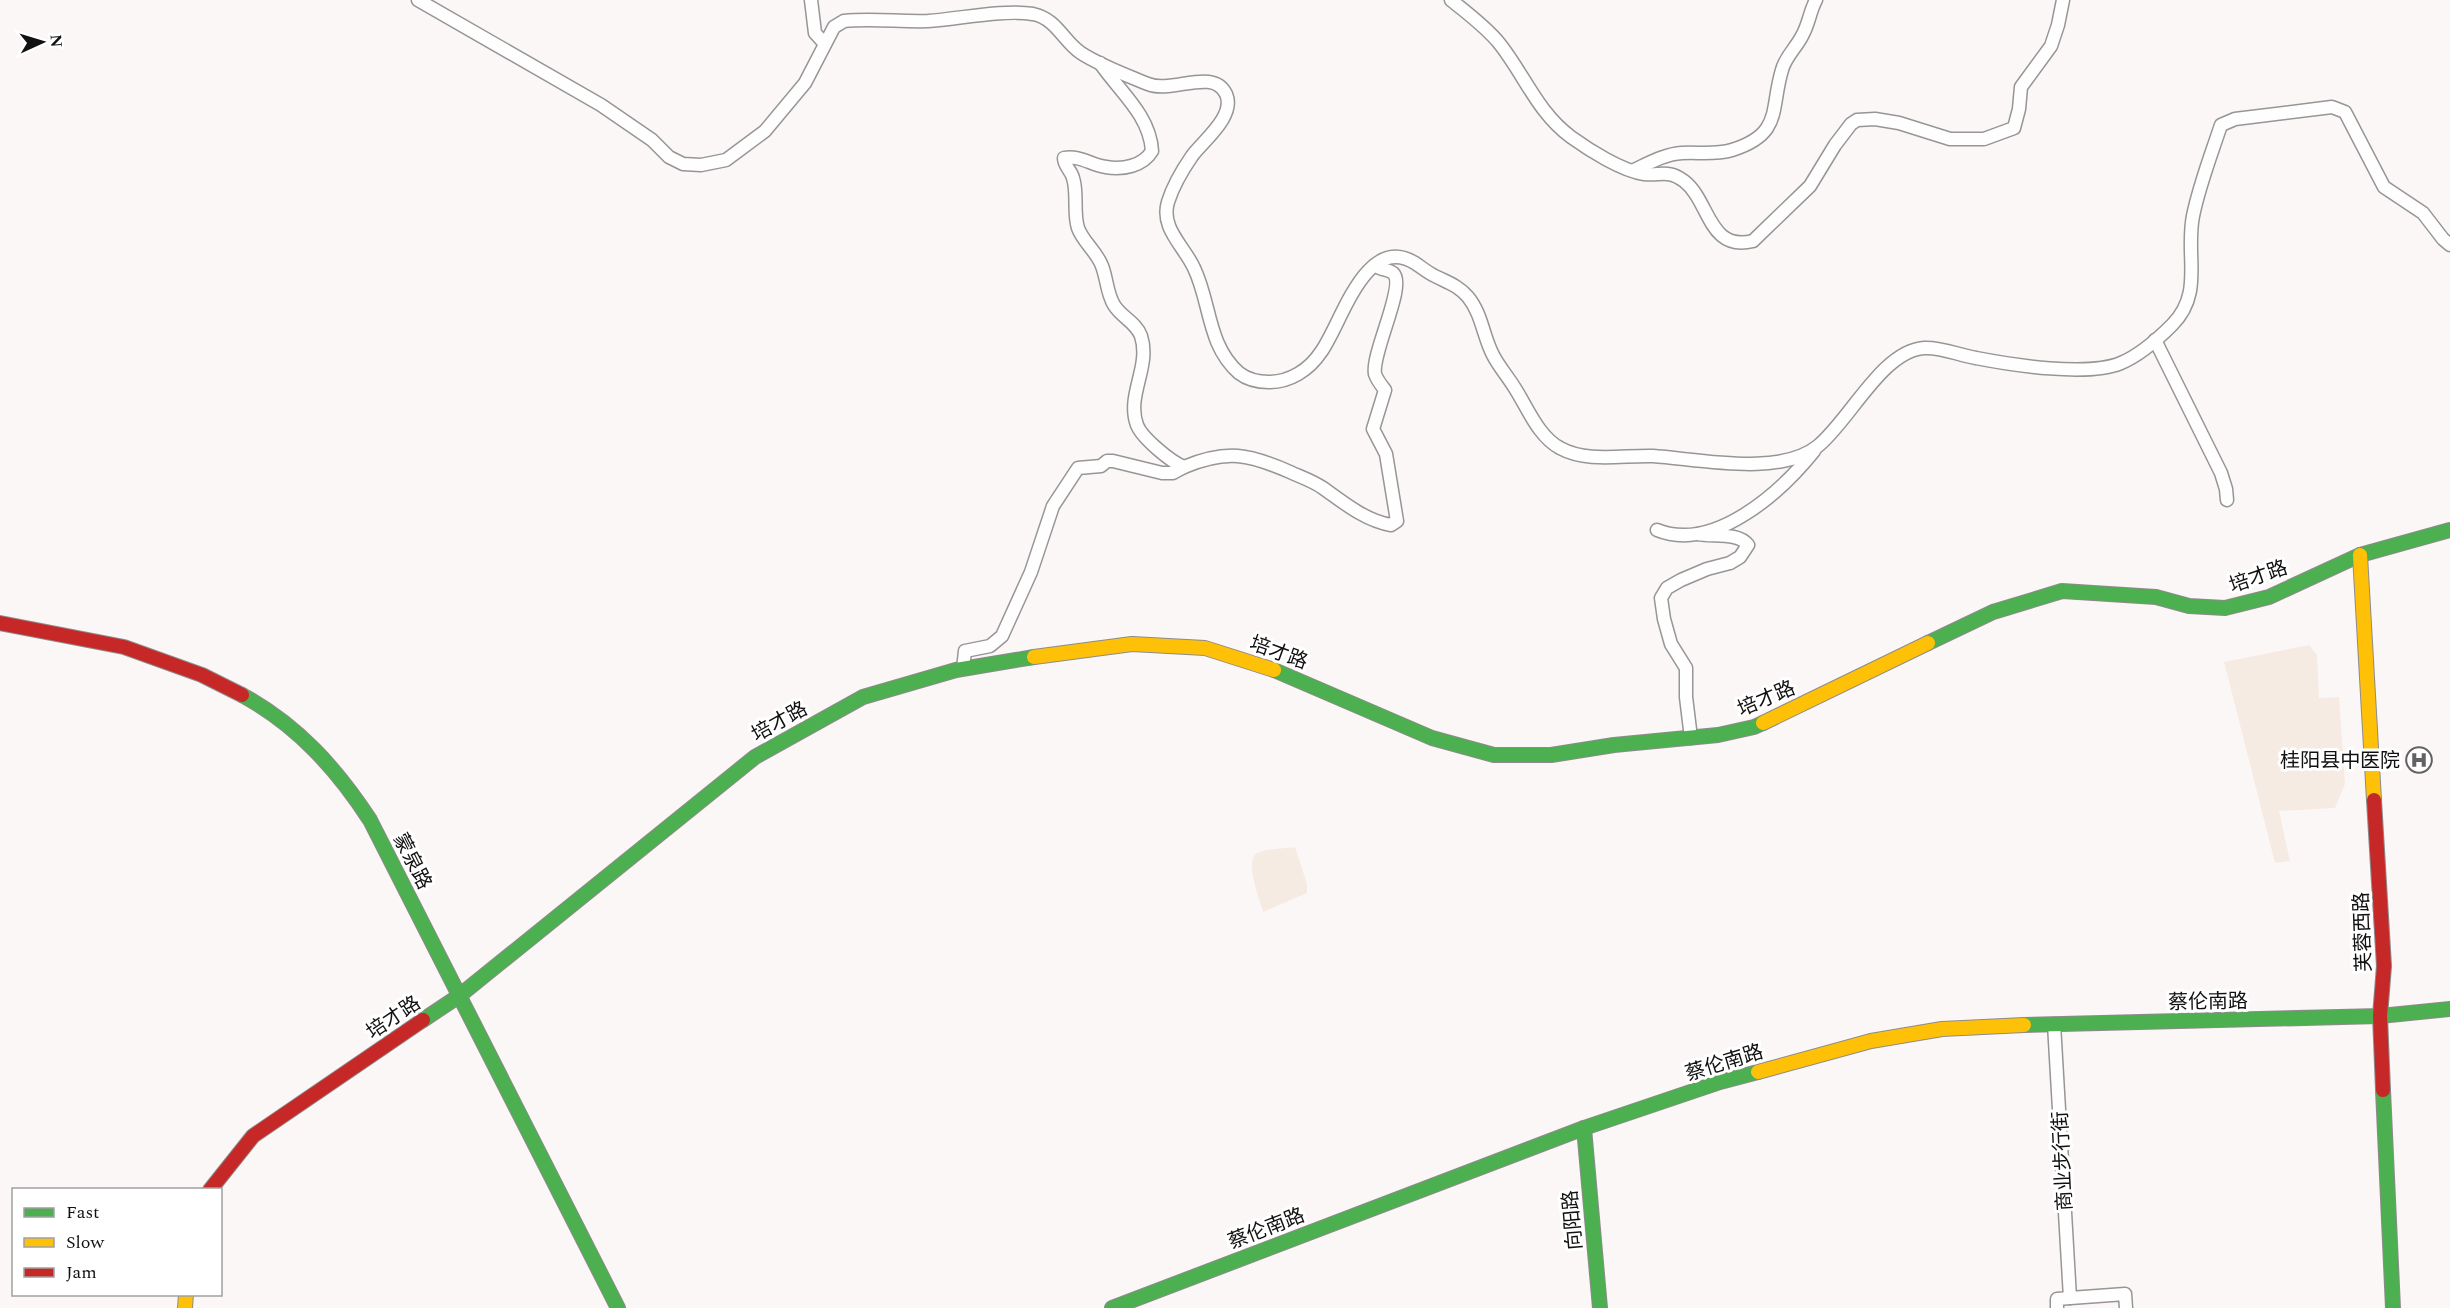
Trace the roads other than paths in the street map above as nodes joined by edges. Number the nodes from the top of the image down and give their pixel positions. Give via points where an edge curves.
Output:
1 (418, 0) edge
2 (811, 0) edge
3 (1451, 0) edge
4 (1816, 0) edge
5 (2063, 0) edge
6 (825, 44) junction
7 (1099, 63) junction
8 (1634, 170) junction
9 (2450, 245) edge
10 (1376, 266) junction
11 (2155, 340) junction
12 (1819, 445) junction
13 (1184, 467) junction
14 (2227, 500) dead end
15 (1657, 530) dead end
16 (2450, 530) edge
17 (1698, 534) junction
18 (2360, 555) junction
19 (0, 623) edge
20 (963, 669) junction
21 (1691, 738) junction
22 (459, 996) junction
23 (2450, 1009) edge
24 (2380, 1016) junction
25 (2054, 1024) junction
26 (1584, 1128) junction
27 (212, 1188) edge
28 (2070, 1298) junction
29 (2091, 1302) edge
30 (616, 1306) edge
31 (1113, 1308) edge
32 (1600, 1308) edge
33 (2057, 1308) edge
34 (2126, 1308) edge
35 (2393, 1308) edge

1 - 6 street via 602,105 683,164 726,160 765,131 805,83
2 - 6 street via 815,33
3 - 8 street via 1499,42 1552,122 1592,151
4 - 8 street via 1803,36 1782,68 1774,115 1765,130 1733,149 1671,154
5 - 8 street via 2051,46 2021,87 2014,128 1983,139 1950,139 1899,123 1857,120 1835,145 1810,186 1753,241 1744,243 1723,237 1693,188 1677,176
6 - 7 street via 834,27 844,21 932,21 1029,13 1053,22 1075,49
7 - 10 street via 1154,87 1211,82 1227,96 1223,118 1183,169 1166,209 1166,221 1196,272 1222,352 1240,373 1256,382 1277,382 1294,377 1311,364 1324,349 1360,282
7 - 13 street via 1144,121 1152,151 1142,162 1126,167 1106,167 1072,156 1064,158 1064,163 1073,176 1078,228 1102,264 1112,303 1142,338 1143,363 1133,404 1138,427 1147,439
9 - 11 street via 2423,213 2384,187 2345,112 2332,107 2235,120 2221,125 2192,218 2188,306
10 - 12 street via 1380,260 1398,256 1459,288 1479,315 1492,354 1546,438 1561,450 1612,457 1764,462 1804,454
10 - 13 street via 1393,273 1397,280 1376,354 1375,373 1385,390 1373,429 1386,454 1396,521 1381,524 1320,486 1259,459 1212,457
11 - 12 street via 2121,363 2087,371 1994,362 1942,349 1908,351 1888,366
11 - 14 street via 2221,473
12 - 17 street via 1752,509 1719,528
13 - 20 street via 1168,474 1113,461 1078,468 1053,506 1031,572 1002,636 990,646 965,651
15 - 17 street via 1667,534
16 - 18 street, 培才路
17 - 21 street via 1735,537 1748,545 1740,557 1681,579 1667,588 1661,598 1671,644 1686,668
18 - 21 street, 培才路 via 2269,597 2225,608 2189,606 2156,597 2061,591 1993,612 1754,727
18 - 24 street, 芙蓉西路 via 2384,966
19 - 22 street, 蒙泉路 via 126,648 212,678 284,720 331,765 358,801
20 - 21 street, 培才路 via 1132,644 1205,648 1288,675 1432,738 1494,756 1551,755
20 - 22 street, 培才路 via 863,697 755,757
22 - 27 street, 培才路 via 253,1136
22 - 30 street, 蒙泉路
23 - 24 street, 蔡伦南路
24 - 25 street, 蔡伦南路
24 - 35 street, 芙蓉西路
25 - 26 street, 蔡伦南路 via 1942,1029 1871,1041 1720,1082
25 - 28 street, 商业步行街
26 - 31 street, 蔡伦南路
26 - 32 street, 向阳路
28 - 29 street
28 - 33 street via 2057,1299
29 - 34 street via 2125,1294

